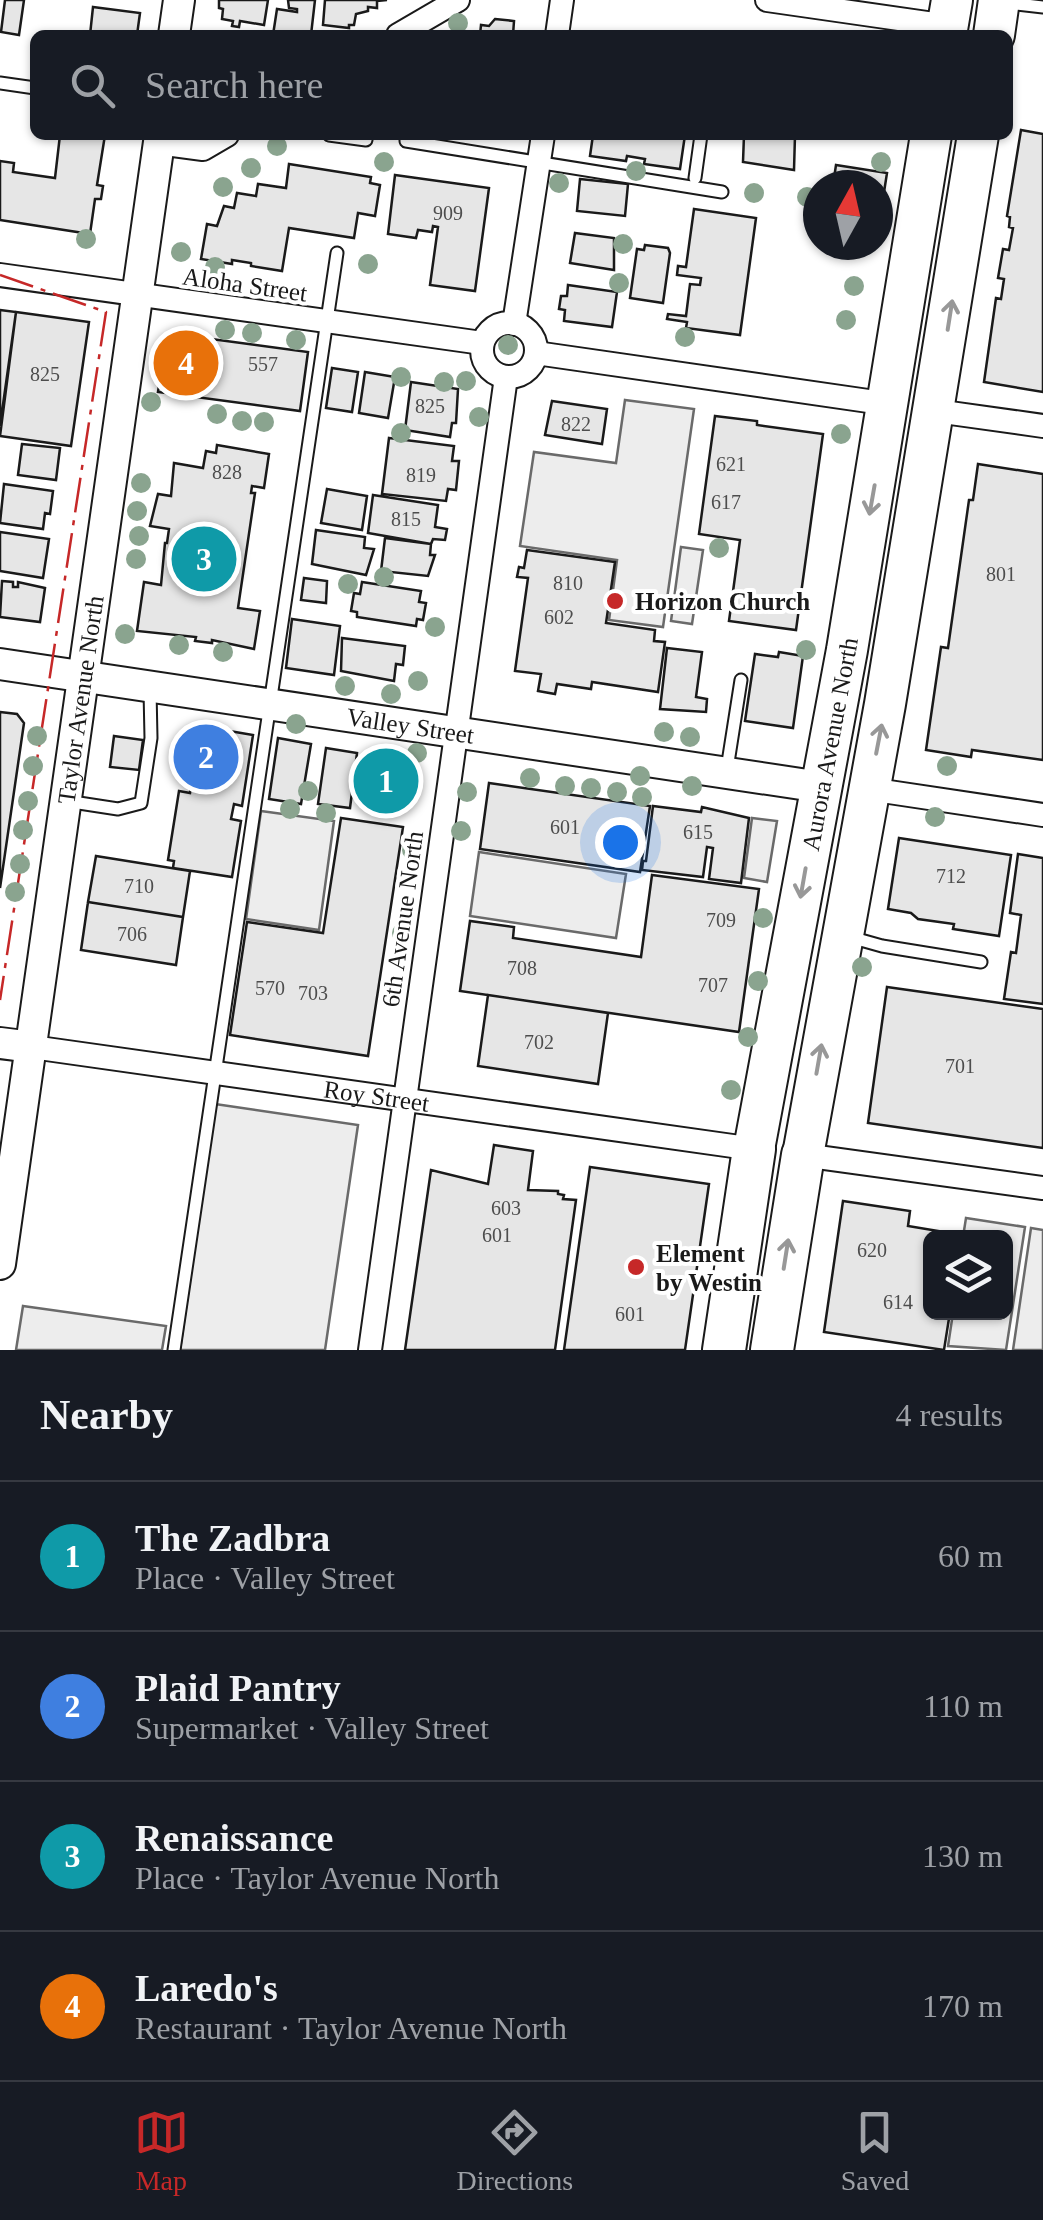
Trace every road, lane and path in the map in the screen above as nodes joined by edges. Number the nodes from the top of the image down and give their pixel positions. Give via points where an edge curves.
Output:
1 (179, 0) edge
2 (458, 0) edge
3 (562, 0) edge
4 (767, 0) edge
5 (999, 1) edge
6 (1043, 7) edge
7 (949, 20) edge
8 (175, 30) edge
9 (407, 30) edge
10 (558, 30) edge
11 (995, 30) edge
12 (0, 83) edge
13 (30, 87) edge
14 (159, 140) edge
15 (163, 140) edge
16 (218, 140) edge
17 (541, 140) edge
18 (701, 140) edge
19 (930, 140) edge
20 (977, 140) edge
21 (406, 141) dead end
22 (538, 162) junction
23 (695, 178) dead end
24 (722, 192) dead end
25 (336, 253) dead end
26 (0, 275) edge
27 (137, 295) junction
28 (326, 323) junction
29 (514, 324) junction
30 (482, 343) junction
31 (536, 354) junction
32 (506, 377) junction
33 (888, 404) junction
34 (936, 411) junction
35 (1043, 426) edge
36 (0, 664) edge
37 (83, 675) junction
38 (740, 680) dead end
39 (150, 685) junction
40 (268, 703) junction
41 (454, 730) junction
42 (726, 774) junction
43 (821, 788) junction
44 (869, 789) junction
45 (66, 802) junction
46 (1043, 815) edge
47 (841, 935) junction
48 (981, 962) dead end
49 (0, 1043) edge
50 (32, 1047) junction
51 (215, 1073) junction
52 (406, 1100) junction
53 (754, 1150) junction
54 (803, 1155) junction
55 (1043, 1188) edge
56 (0, 1264) edge
57 (174, 1350) edge
58 (370, 1350) edge
59 (724, 1350) edge
60 (772, 1350) edge

1 - 8 street
2 - 9 street
3 - 10 street
4 - 7 street
5 - 6 lane
5 - 11 highway
12 - 13 lane
14 - 27 street, Taylor Avenue North
15 - 16 street via 203,149
17 - 22 street
18 - 23 lane
19 - 33 highway, Aurora Avenue North
34 -> 20 highway, Aurora Avenue North
21 - 22 lane
22 - 24 lane
22 - 29 street
25 - 28 lane
26 - 27 street, Aloha Street
27 - 28 street, Aloha Street
27 - 37 street, Taylor Avenue North
28 - 30 street, Aloha Street
28 - 40 lane
29 - 30 street via 494,327
29 - 31 street via 534,338
30 - 32 street via 487,366
31 - 32 street via 526,372
31 - 33 street
32 - 41 street, 6th Avenue North
33 -> 43 highway, Aurora Avenue North
34 - 35 street
44 -> 34 highway, Aurora Avenue North
36 - 37 street, Valley Street
37 - 39 street, Valley Street
37 - 45 street, Taylor Avenue North
38 - 42 lane
39 - 40 street, Valley Street
39 - 45 lane via 151,738 141,803 118,809
40 - 41 street, Valley Street
40 - 51 lane
41 - 42 street, Valley Street
41 - 52 street, 6th Avenue North
42 - 43 street, Valley Street
43 -> 53 highway, Aurora Avenue North
44 - 46 street
44 - 47 highway, Aurora Avenue North
45 - 50 street, Taylor Avenue North
47 - 48 lane
54 -> 47 highway, Aurora Avenue North
49 - 50 street, Roy Street
50 - 51 street, Roy Street
50 - 56 street, Taylor Avenue North
51 - 52 street, Roy Street
51 - 57 lane
52 - 53 street, Roy Street
52 - 58 street, 6th Avenue North
53 - 59 highway, Aurora Avenue North
54 - 55 street
60 -> 54 highway, Aurora Avenue North

